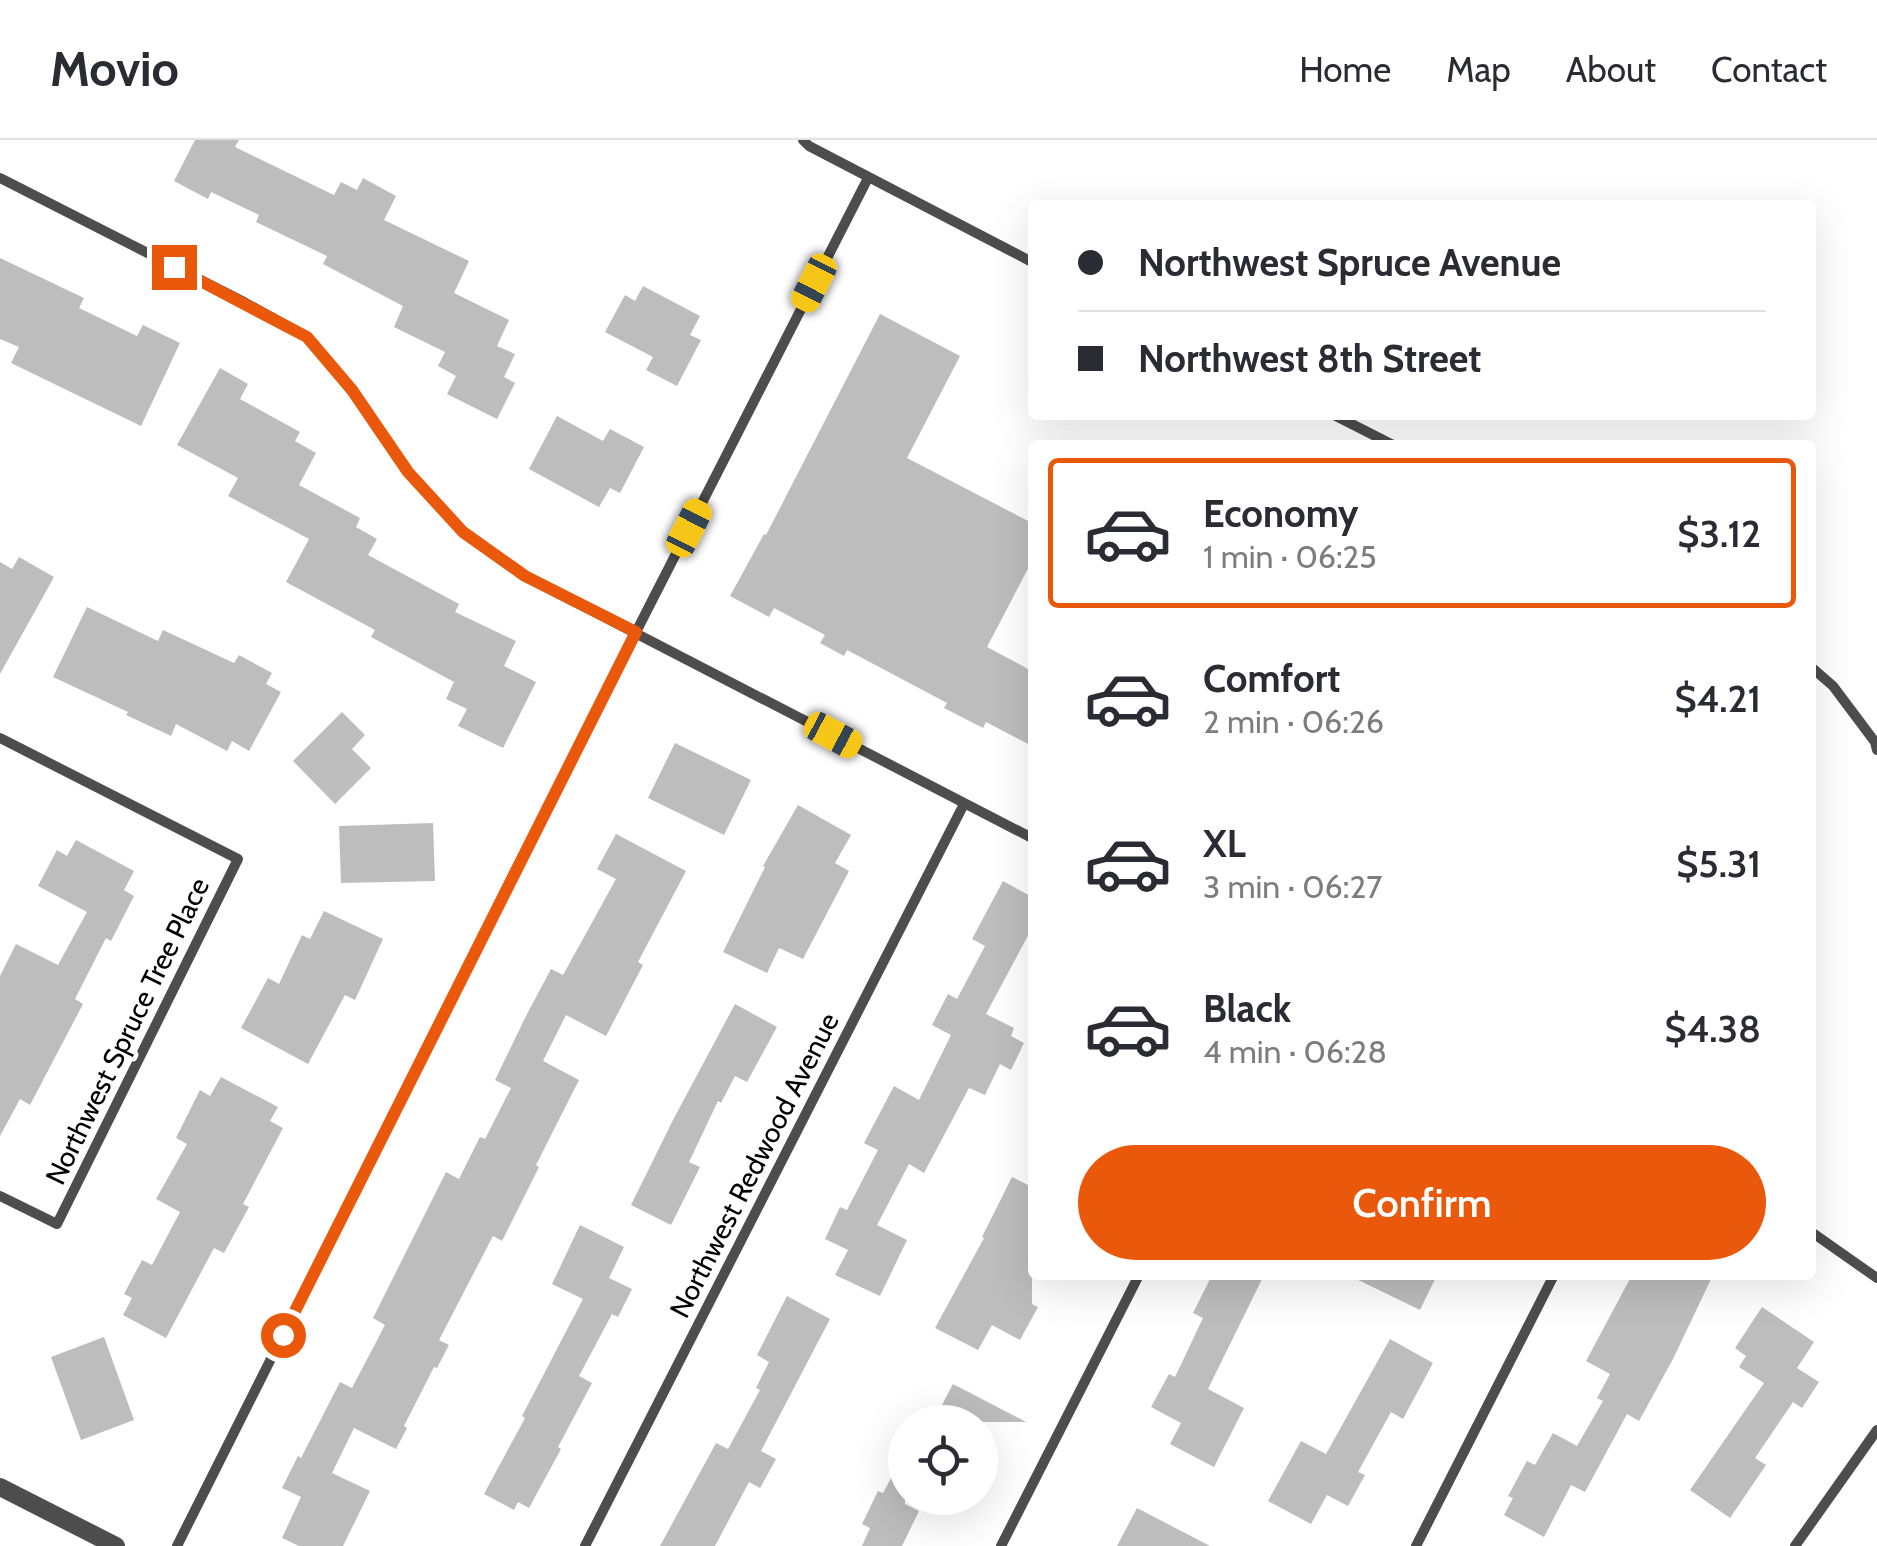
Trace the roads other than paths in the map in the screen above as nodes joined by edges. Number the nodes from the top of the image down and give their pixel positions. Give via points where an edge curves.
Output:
1 (803, 140) edge
2 (0, 178) edge
3 (868, 178) junction
4 (1028, 260) edge
5 (1344, 420) edge
6 (1383, 440) edge
7 (636, 632) junction
8 (1816, 671) edge
9 (0, 738) edge
10 (1877, 750) edge
11 (964, 804) junction
12 (1028, 836) edge
13 (0, 1196) edge
14 (1816, 1235) edge
15 (1877, 1278) edge
16 (1136, 1280) edge
17 (1551, 1280) edge
18 (1877, 1430) edge
19 (0, 1487) edge
20 (116, 1546) edge
21 (177, 1546) edge
22 (584, 1546) edge
23 (1002, 1546) edge
24 (1416, 1546) edge
25 (1796, 1546) edge

1 - 3 street
2 - 7 street via 307,337 408,472 463,532 525,576
3 - 4 street
3 - 7 street
5 - 6 street
7 - 11 street
7 - 21 street
8 - 10 street via 1834,686
9 - 13 street, Northwest Spruce Tree Place via 238,859 57,1224
11 - 12 street
11 - 22 street, Northwest Redwood Avenue
14 - 15 street
16 - 23 street
17 - 24 street
18 - 25 street
19 - 20 street

